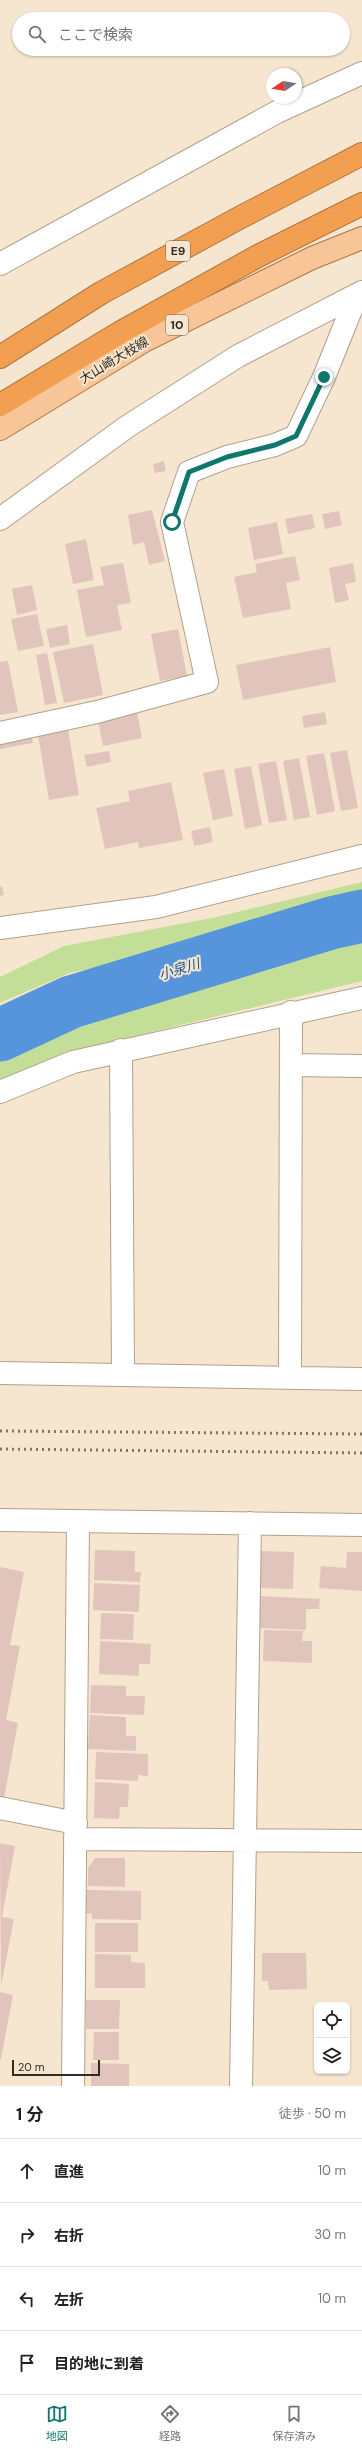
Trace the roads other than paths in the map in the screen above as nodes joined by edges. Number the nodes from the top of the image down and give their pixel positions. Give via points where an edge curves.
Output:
1 (362, 73) edge
2 (362, 154) edge
3 (362, 204) edge
4 (362, 238) edge
5 (0, 264) edge
6 (360, 293) edge
7 (0, 357) edge
8 (0, 405) edge
9 (0, 429) edge
10 (0, 519) edge
11 (0, 732) edge
12 (362, 856) edge
13 (0, 928) edge
14 (362, 998) edge
15 (291, 1012) junction
16 (120, 1050) junction
17 (291, 1065) junction
18 (362, 1066) edge
19 (0, 1092) edge
20 (0, 1373) edge
21 (123, 1375) junction
22 (290, 1378) junction
23 (362, 1378) edge
24 (0, 1520) edge
25 (78, 1521) junction
26 (250, 1523) junction
27 (362, 1525) edge
28 (0, 1808) edge
29 (75, 1831) junction
30 (244, 1840) junction
31 (362, 1841) edge
32 (73, 2086) edge
33 (241, 2086) edge

1 - 5 street via 277,112
2 - 7 highway, E9 via 101,293
3 - 8 highway via 258,256 121,332
4 - 9 main road, 大山崎大枝線 / 10 via 312,258 144,341
6 - 10 street via 238,356 128,426
6 - 11 street via 296,436 275,445 227,457 189,472 172,522 207,682 97,712
12 - 13 street via 156,907
14 - 15 street
15 - 16 street
15 - 17 street
16 - 19 street via 73,1062
16 - 21 street
17 - 18 street
17 - 22 street
20 - 21 street
21 - 22 street
22 - 23 street
24 - 25 street
25 - 26 street
25 - 29 street
26 - 27 street
26 - 30 street
28 - 29 street
29 - 30 street
29 - 32 street
30 - 31 street
30 - 33 street

